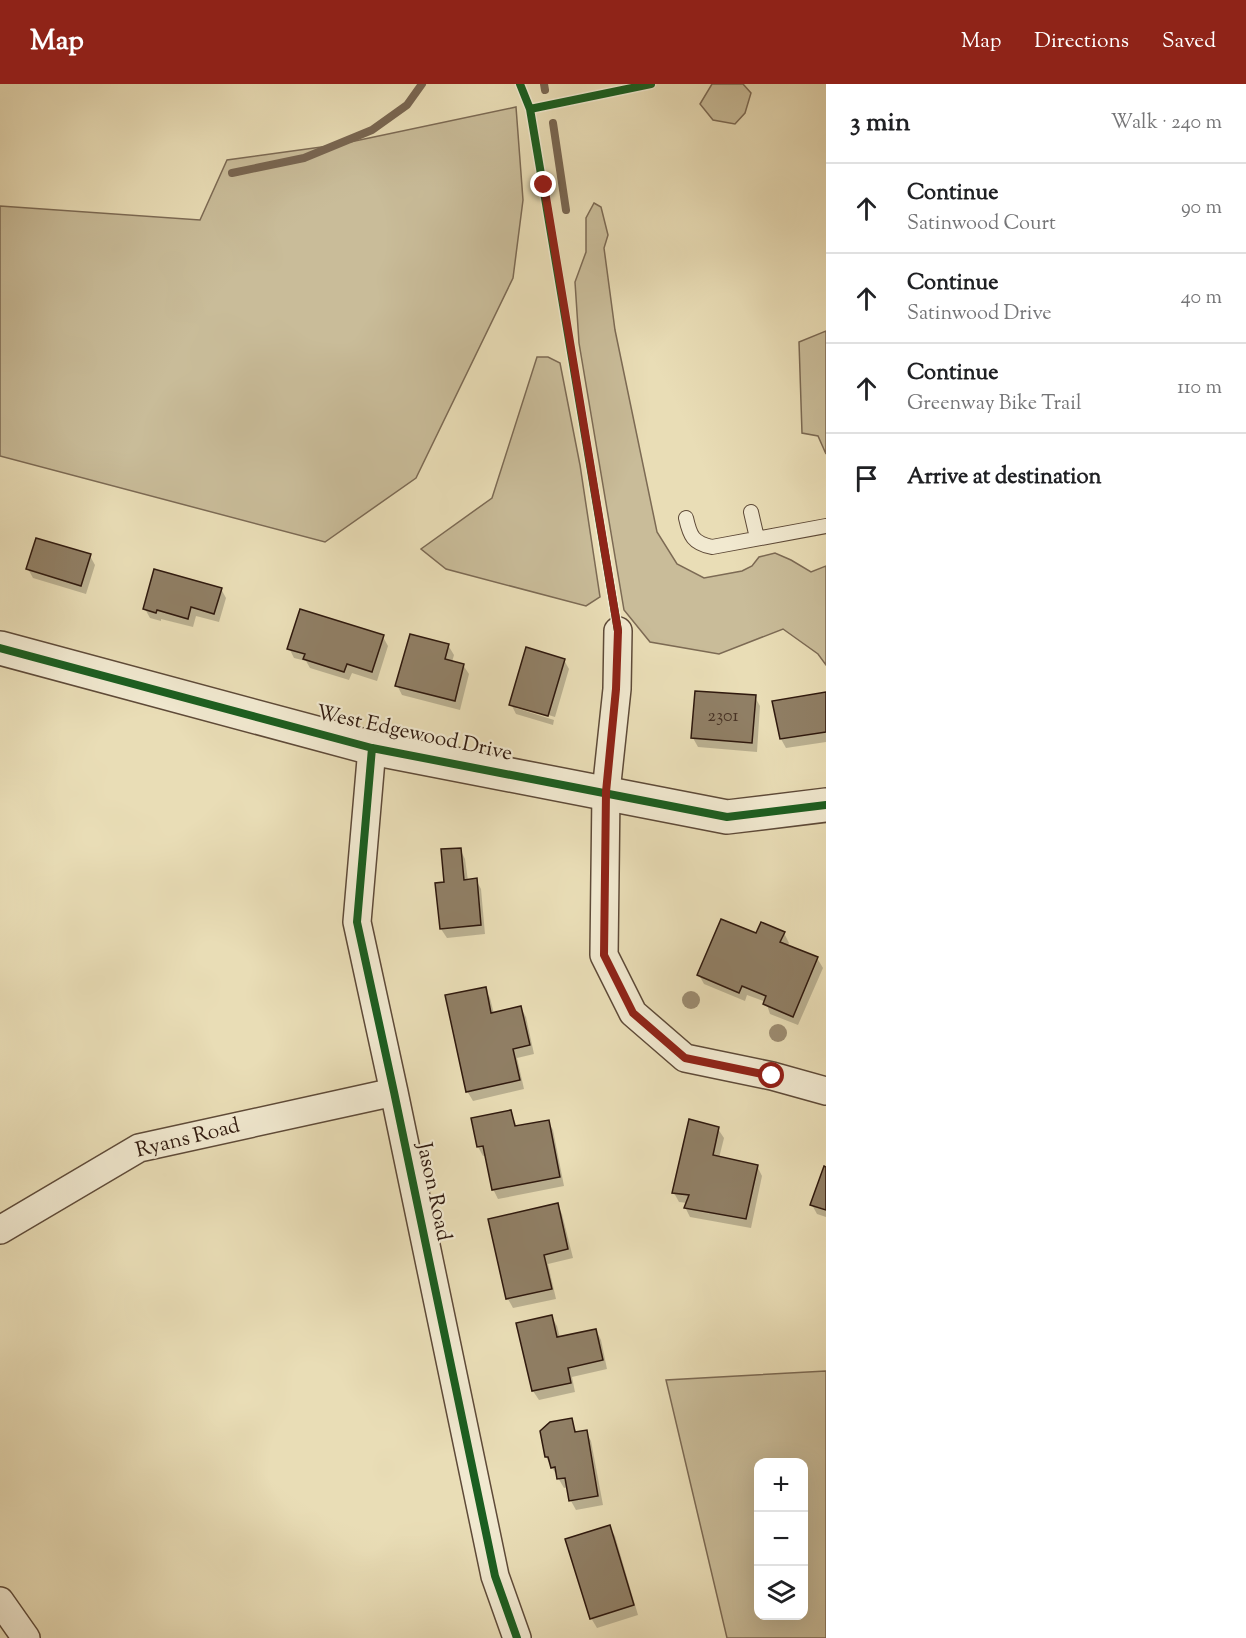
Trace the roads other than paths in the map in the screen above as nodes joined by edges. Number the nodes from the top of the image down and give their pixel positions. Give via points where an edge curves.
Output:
1 (751, 512) dead end
2 (686, 518) dead end
3 (826, 526) edge
4 (757, 538) junction
5 (618, 631) dead end
6 (3, 655) edge
7 (372, 748) junction
8 (606, 792) junction
9 (826, 805) edge
10 (826, 1091) edge
11 (394, 1092) junction
12 (0, 1230) edge
13 (0, 1600) edge
14 (26, 1638) edge
15 (517, 1638) edge

1 - 4 lane
2 - 4 lane via 693,539 701,545 712,547
3 - 4 lane
5 - 8 street
6 - 7 street, West Edgewood Drive
7 - 8 street, West Edgewood Drive
7 - 11 street, Jason Road via 357,922
8 - 9 street, West Edgewood Drive via 727,817
8 - 10 street via 604,955 633,1013 685,1058
11 - 12 street, Ryans Road via 139,1148
11 - 15 street, Jason Road via 495,1575
13 - 14 street

